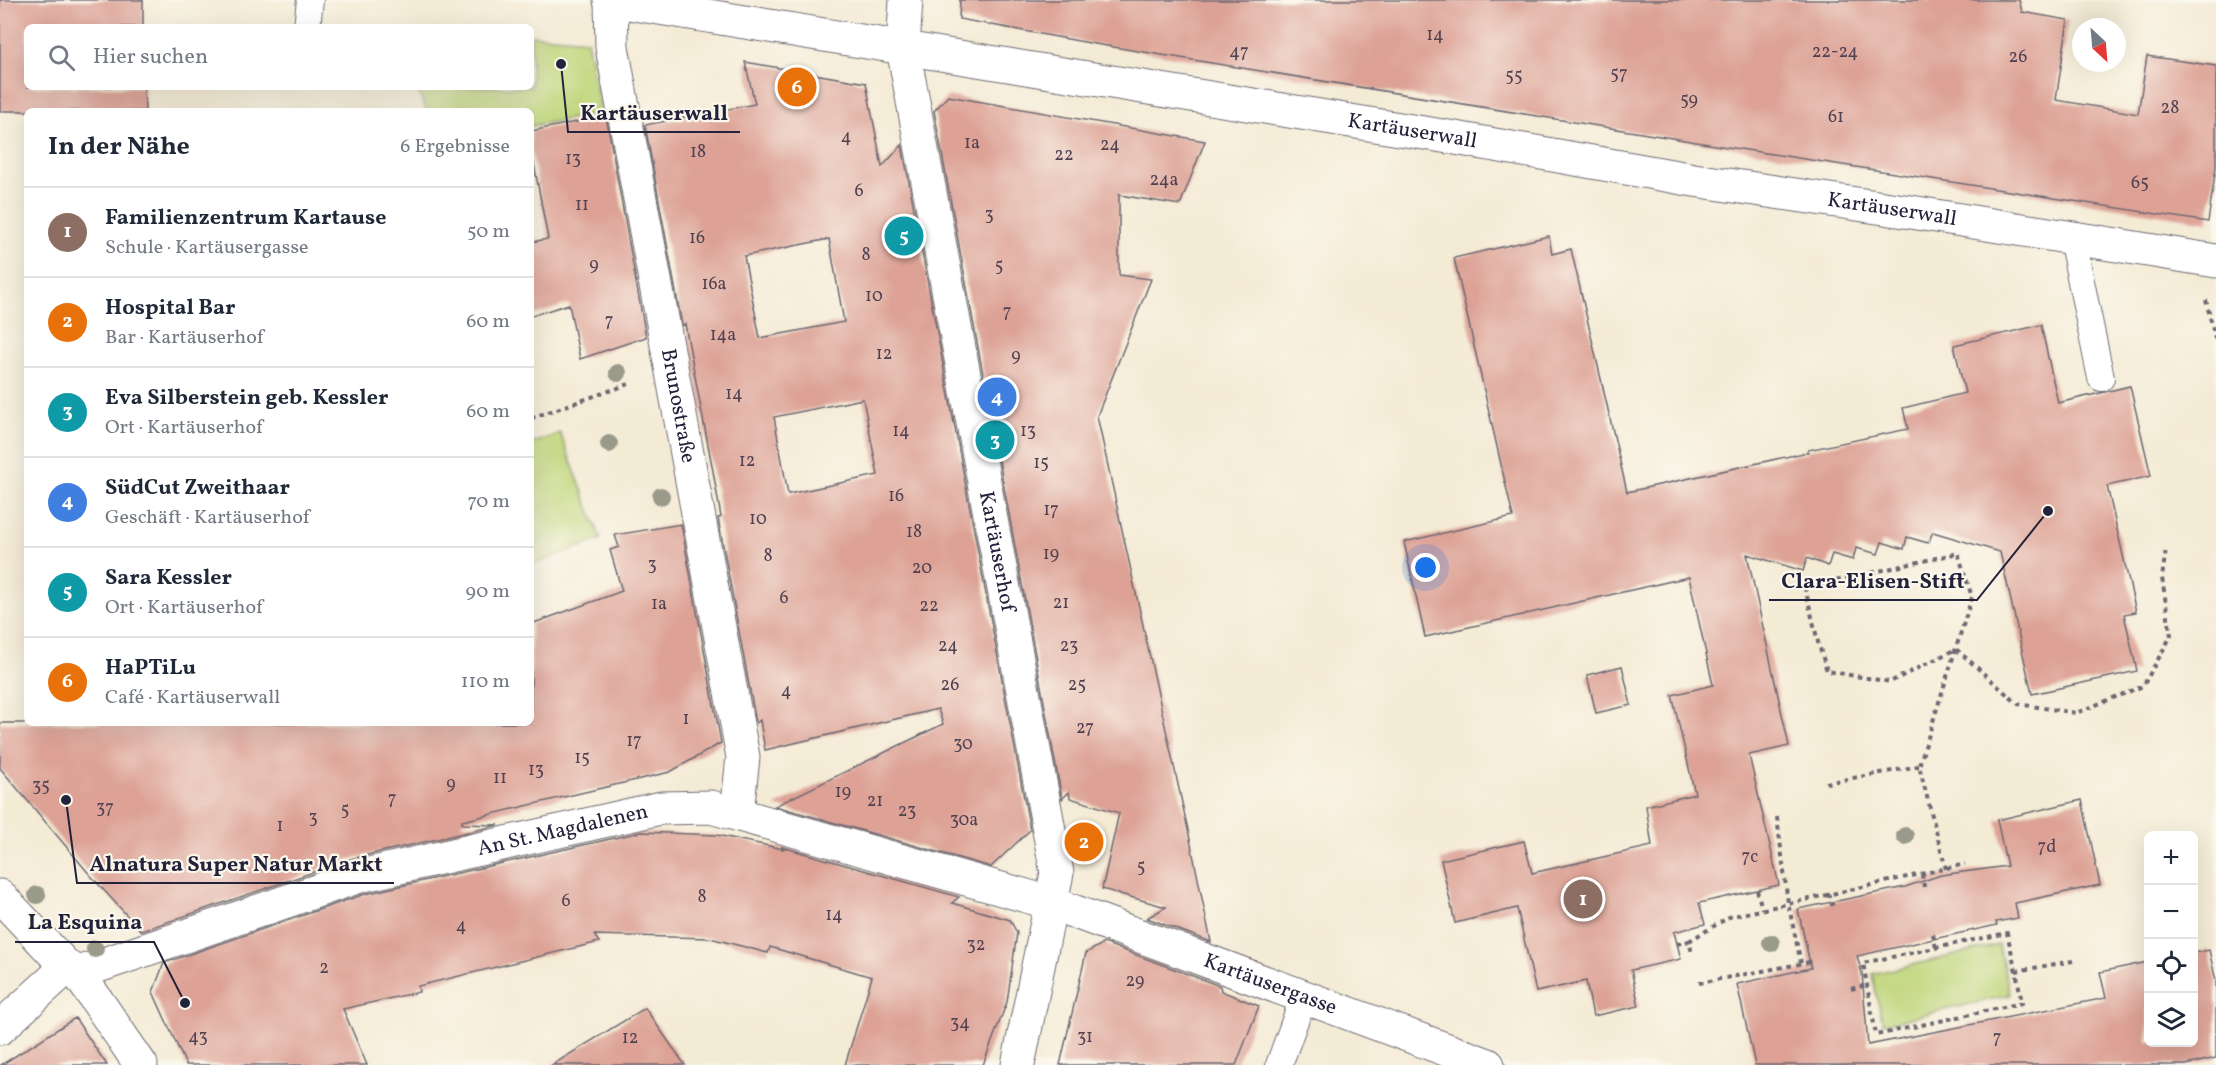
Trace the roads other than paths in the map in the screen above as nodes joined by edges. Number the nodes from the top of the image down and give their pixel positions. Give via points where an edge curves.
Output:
1 (310, 0) edge
2 (611, 0) edge
3 (906, 0) edge
4 (307, 24) edge
5 (903, 48) junction
6 (2072, 238) junction
7 (2216, 261) edge
8 (2100, 378) dead end
9 (737, 813) junction
10 (0, 896) edge
11 (1051, 903) junction
12 (72, 970) junction
13 (1304, 996) junction
14 (0, 1028) edge
15 (141, 1065) edge
16 (1018, 1065) edge
17 (1279, 1065) edge
18 (1488, 1065) edge

1 - 4 lane
2 - 5 street, Kartäuserwall
2 - 9 street, Brunostraße via 612,47 742,757
3 - 5 street, Kartäuserhof
5 - 6 street, Kartäuserwall via 1659,174
5 - 11 street, Kartäuserhof via 1057,873
6 - 7 street, Kartäuserwall
6 - 8 lane
9 - 11 street, An St. Magdalenen
9 - 12 street, An St. Magdalenen via 711,807 661,808 360,876
10 - 12 street
11 - 13 street, Kartäusergasse
11 - 16 street, Kartäuserhof
12 - 14 street
12 - 15 street
13 - 17 lane
13 - 18 street, Kartäusergasse

